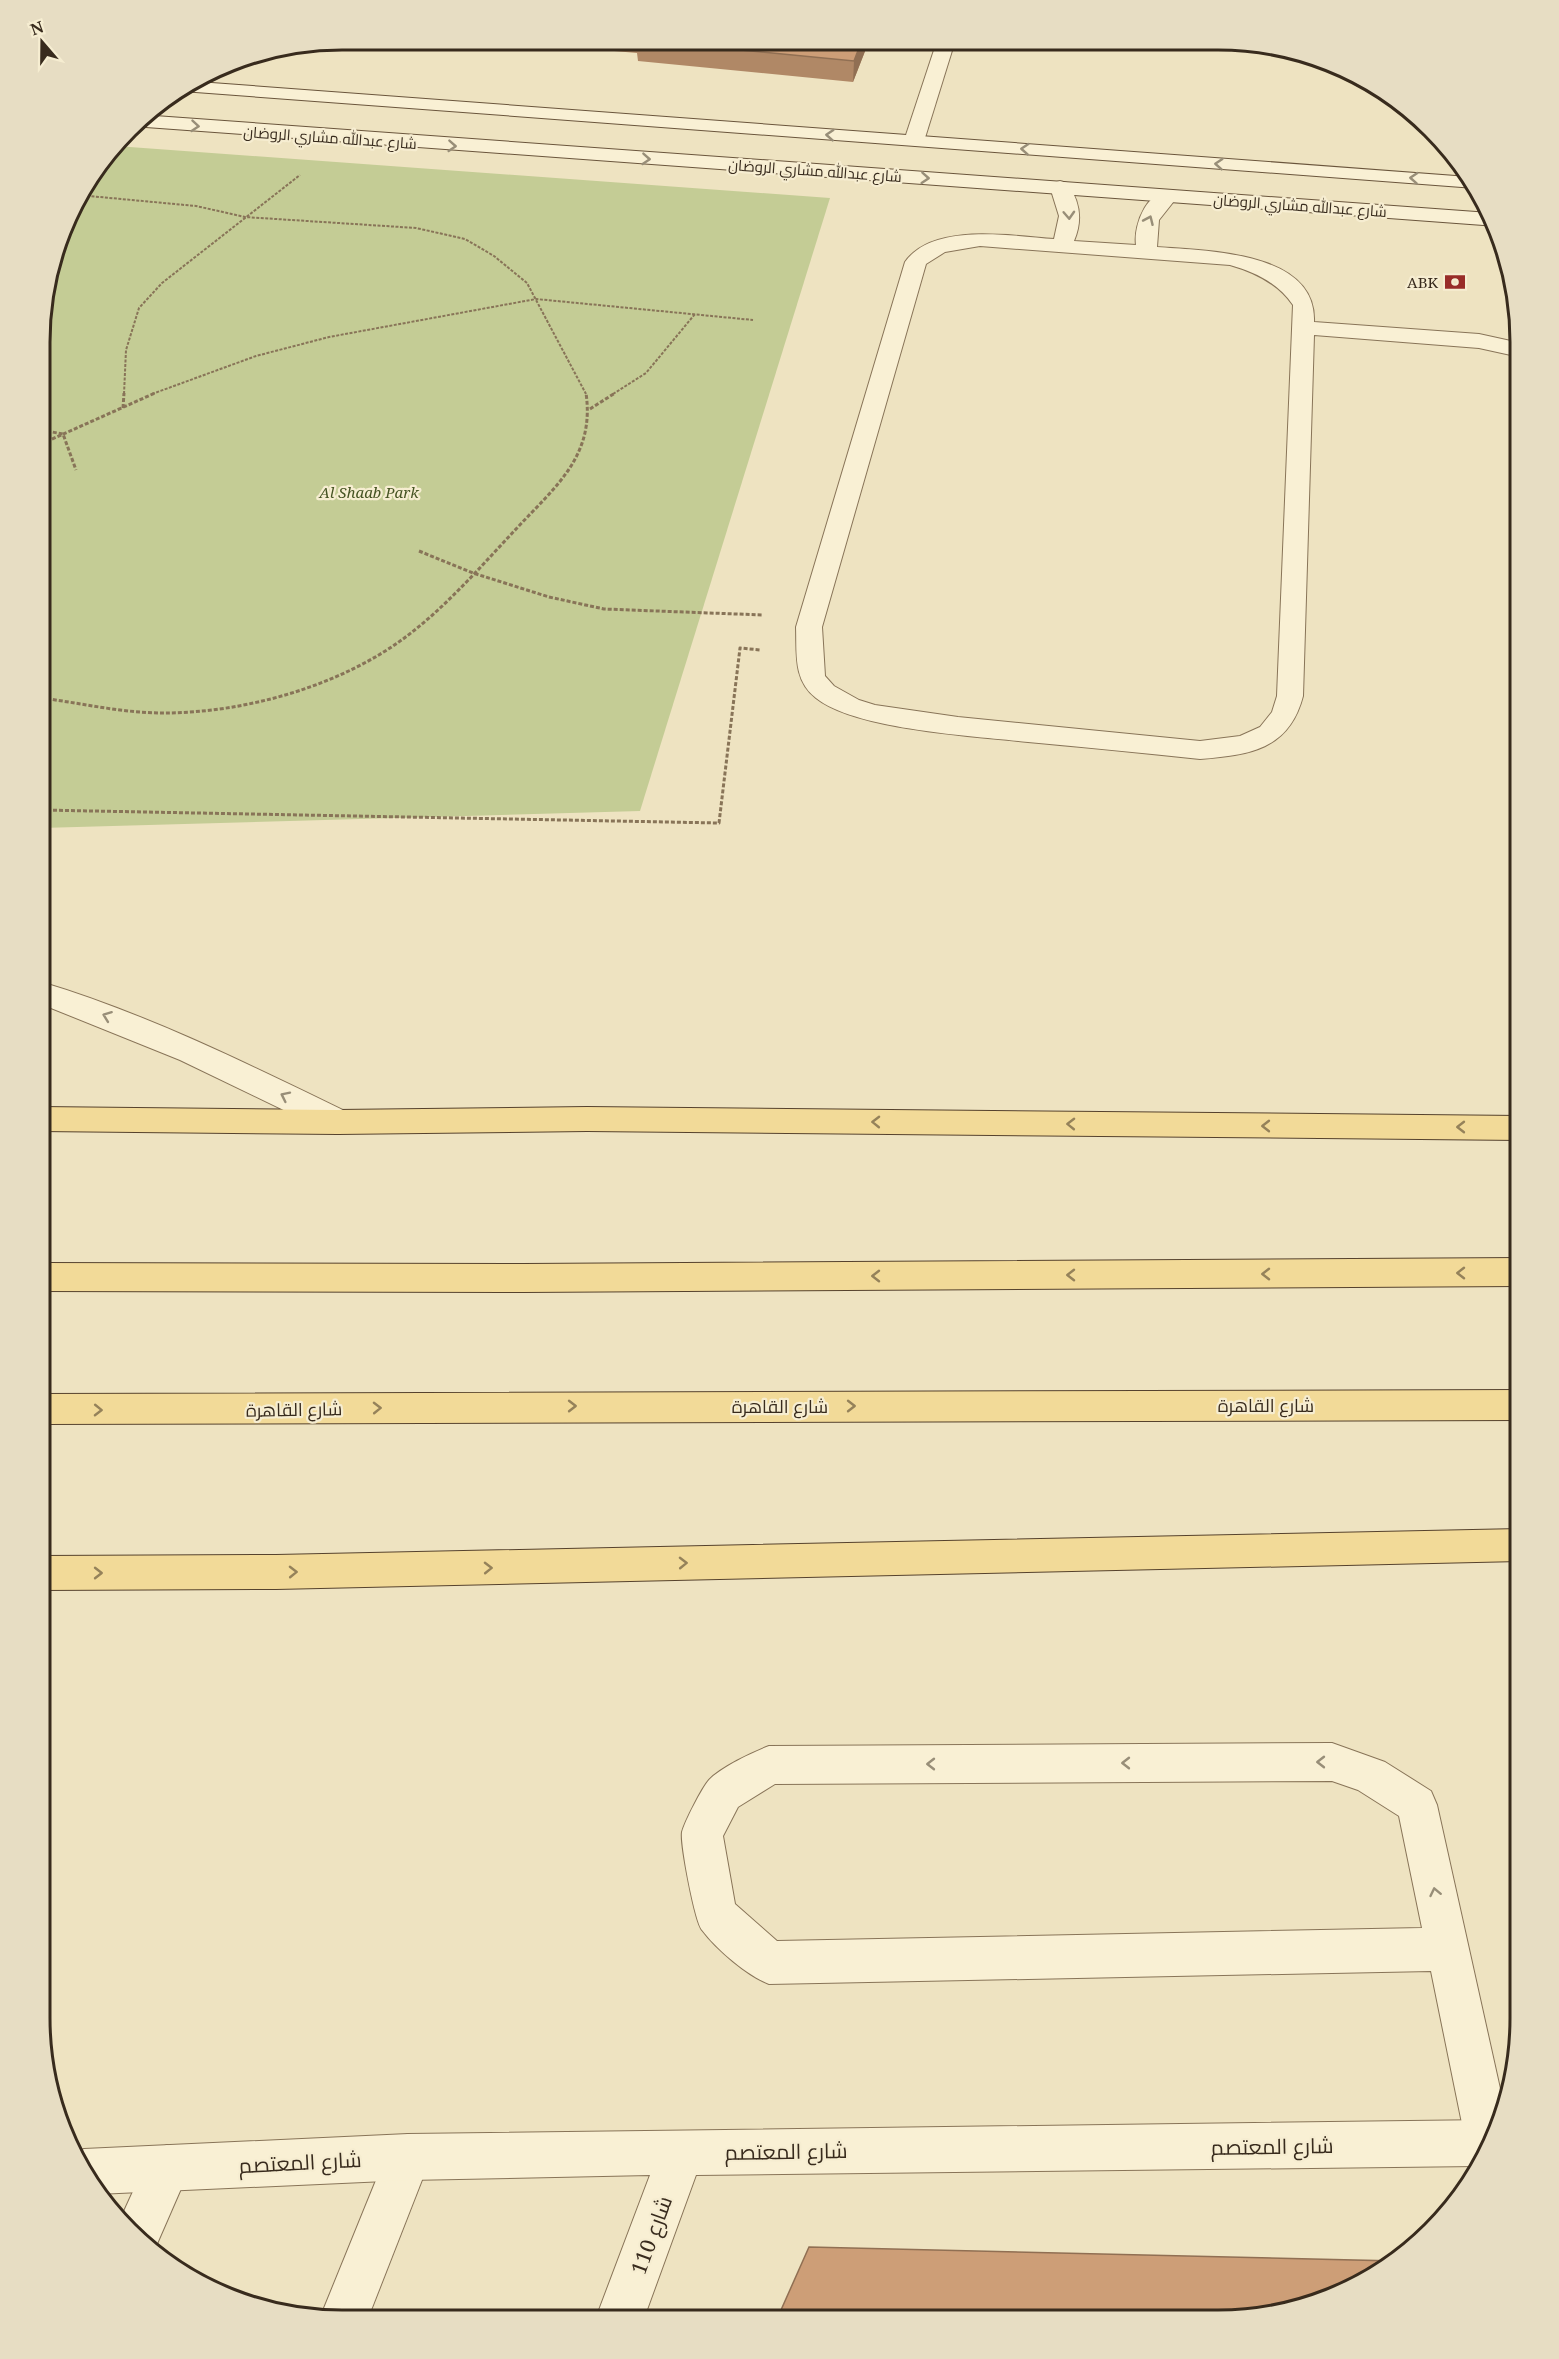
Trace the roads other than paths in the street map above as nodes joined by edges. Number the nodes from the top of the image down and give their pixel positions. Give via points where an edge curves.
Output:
1 (943, 50) edge
2 (197, 88) edge
3 (149, 122) edge
4 (914, 141) junction
5 (1447, 181) junction
6 (1462, 182) edge
7 (1464, 186) edge
8 (1060, 187) junction
9 (1168, 196) junction
10 (1478, 210) edge
11 (1449, 216) junction
12 (1482, 219) edge
13 (1062, 244) junction
14 (1147, 250) junction
15 (1303, 328) junction
16 (1510, 348) edge
17 (50, 997) edge
18 (50, 1119) edge
19 (338, 1122) junction
20 (1510, 1128) edge
21 (1510, 1272) edge
22 (50, 1277) edge
23 (1510, 1405) edge
24 (50, 1408) edge
25 (1510, 1545) edge
26 (50, 1573) edge
27 (1448, 1949) junction
28 (1486, 2130) edge
29 (1481, 2143) edge
30 (681, 2152) junction
31 (408, 2157) junction
32 (167, 2168) junction
33 (94, 2172) edge
34 (140, 2228) edge
35 (347, 2310) edge
36 (623, 2310) edge

1 - 4 street
4 -> 2 street, شارع عبدالله مشاري الروضان
3 -> 8 street, شارع عبدالله مشاري الروضان
5 -> 4 street, شارع عبدالله مشاري الروضان
5 - 6 street, شارع عبدالله مشاري الروضان
5 - 7 street
8 - 9 street, شارع عبدالله مشاري الروضان
8 -> 13 street via 1071,215
9 - 11 street, شارع عبدالله مشاري الروضان
14 -> 9 street via 1146,222
10 - 11 street
11 - 12 street, شارع عبدالله مشاري الروضان
13 - 14 street
13 - 15 street via 959,242 923,253 916,262 812,617 812,677 825,692 849,706 958,726 1200,750 1245,743 1278,729 1288,712 1290,696
14 - 15 street via 1231,259 1267,271 1297,293 1304,305
15 - 16 street via 1479,340
19 -> 17 street via 126,1024
18 - 19 main road
20 -> 19 main road via 599,1119
21 -> 22 main road
24 -> 23 main road, شارع القاهرة
26 -> 25 main road via 300,1572
27 -> 27 street via 1417,1805 1371,1776 1332,1762 768,1765 724,1793 702,1834 716,1916 769,1963
27 - 28 street
29 - 30 street, شارع المعتصم
30 - 31 street, شارع المعتصم
30 - 36 street, شارع 110
31 - 32 street, شارع المعتصم
31 - 35 street
32 - 33 street, شارع المعتصم
32 - 34 street

